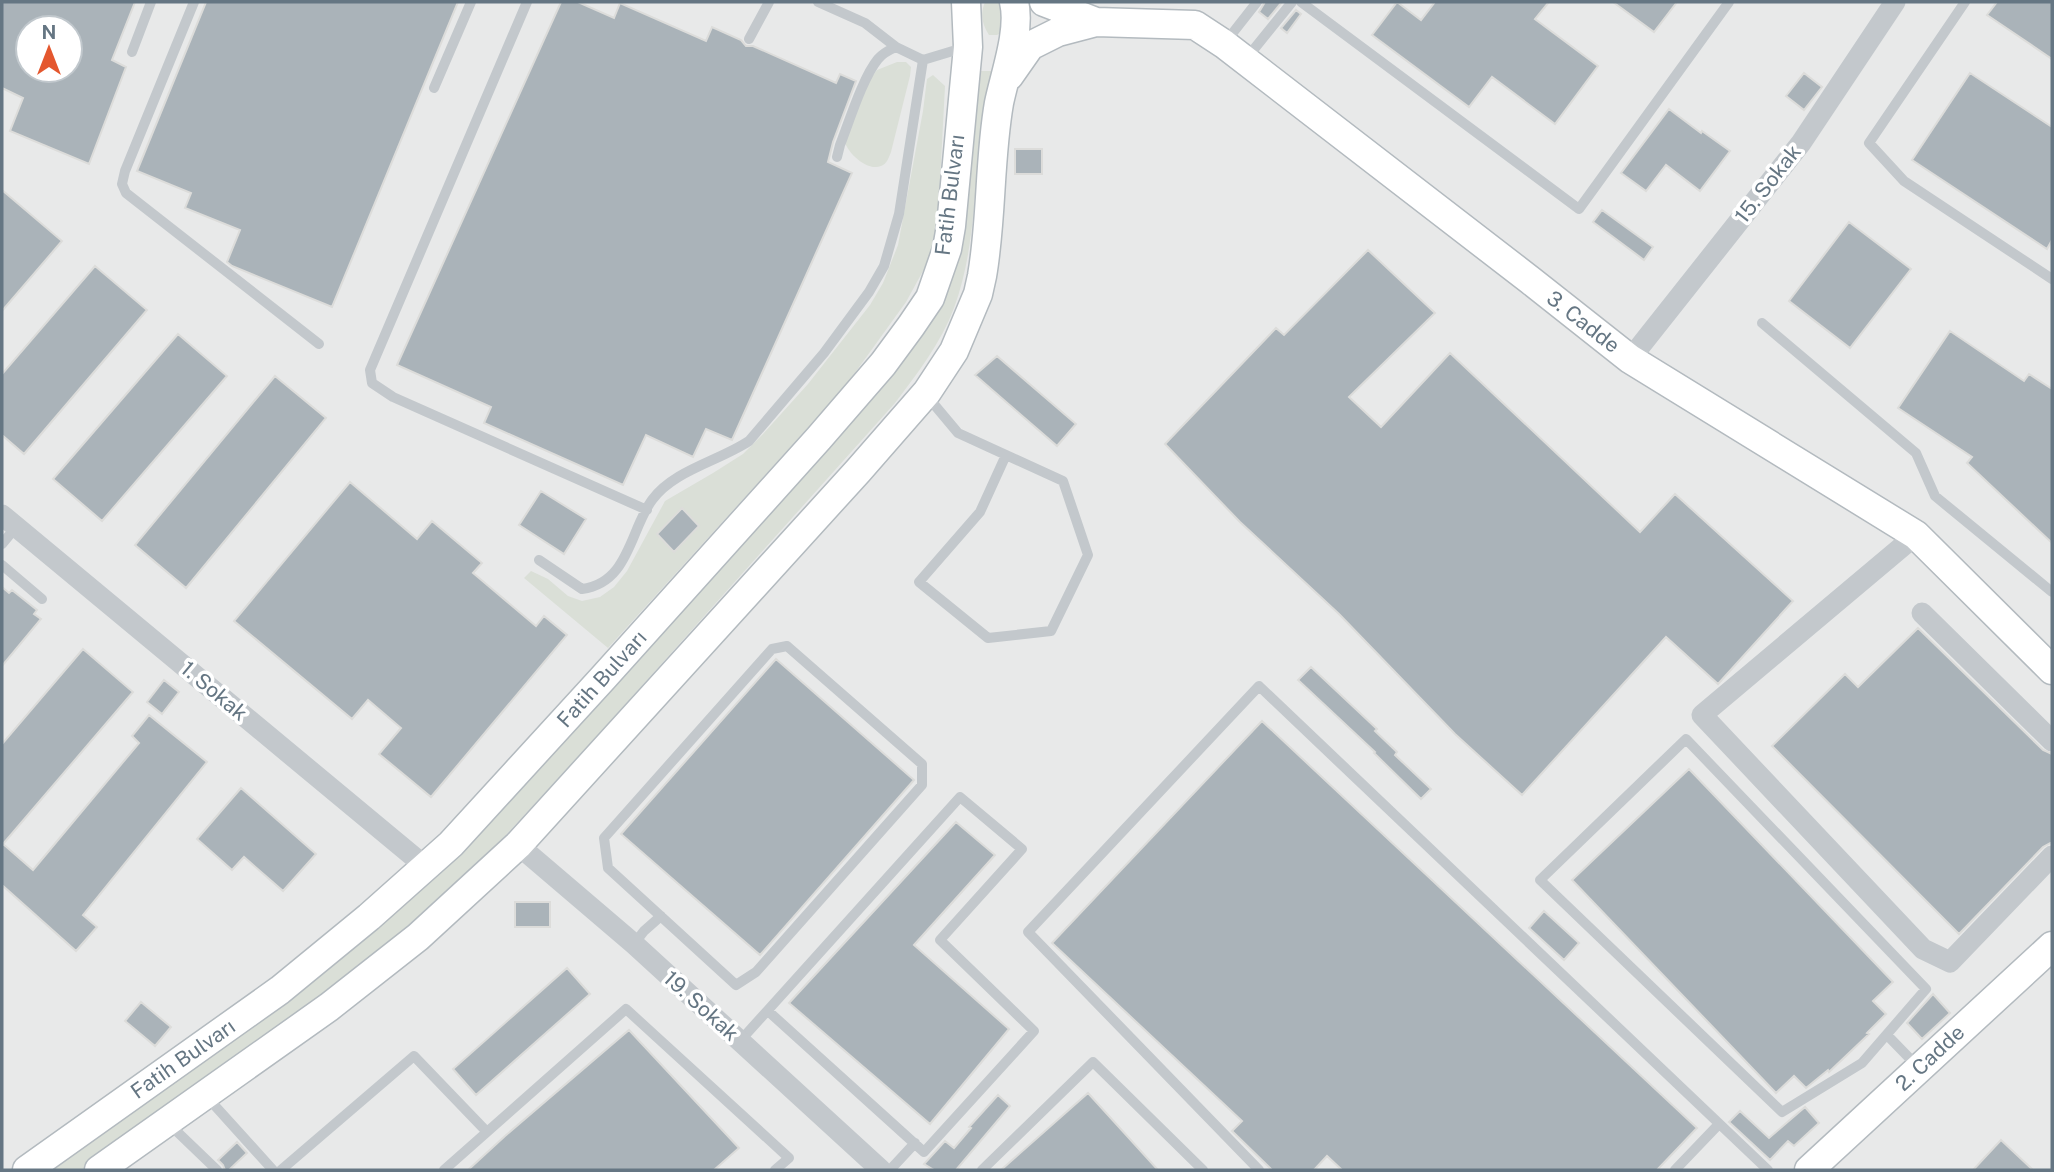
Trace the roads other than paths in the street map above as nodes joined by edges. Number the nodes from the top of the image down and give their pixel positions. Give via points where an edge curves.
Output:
1 (150, 2) edge
2 (194, 2) edge
3 (471, 2) edge
4 (527, 2) edge
5 (769, 2) edge
6 (818, 2) edge
7 (966, 2) edge
8 (1014, 2) edge
9 (1044, 2) edge
10 (1257, 2) edge
11 (1293, 2) edge
12 (1301, 2) edge
13 (1730, 2) edge
14 (1895, 2) edge
15 (1965, 2) edge
16 (1096, 22) junction
17 (749, 39) dead end
18 (896, 47) junction
19 (968, 47) junction
20 (1011, 48) junction
21 (132, 52) dead end
22 (1234, 53) junction
23 (923, 60) junction
24 (1004, 82) junction
25 (434, 88) dead end
26 (837, 157) dead end
27 (2052, 279) edge
28 (1762, 323) dead end
29 (319, 344) dead end
30 (1630, 359) junction
31 (925, 394) junction
32 (1006, 455) junction
33 (647, 510) junction
34 (9, 521) edge
35 (1916, 535) junction
36 (2, 544) edge
37 (539, 559) dead end
38 (2, 565) edge
39 (2052, 592) edge
40 (42, 598) dead end
41 (1922, 612) dead end
42 (2052, 670) edge
43 (2052, 741) edge
44 (518, 845) junction
45 (2052, 856) edge
46 (426, 867) junction
47 (661, 916) junction
48 (634, 944) junction
49 (2052, 946) edge
50 (768, 1011) junction
51 (1887, 1035) junction
52 (740, 1041) junction
53 (1919, 1068) junction
54 (205, 1095) junction
55 (166, 1121) junction
56 (1719, 1125) junction
57 (487, 1132) junction
58 (915, 1143) junction
59 (27, 1170) edge
60 (99, 1170) edge
61 (217, 1170) edge
62 (273, 1170) edge
63 (281, 1170) edge
64 (444, 1170) edge
65 (775, 1170) edge
66 (881, 1170) edge
67 (890, 1170) edge
68 (982, 1170) edge
69 (1203, 1170) edge
70 (1259, 1170) edge
71 (1675, 1170) edge
72 (1768, 1170) edge
73 (1809, 1170) edge

1 - 21 lane
2 - 29 lane via 122,184 127,193
3 - 25 lane
4 - 33 lane via 370,370 372,383 393,397
5 - 17 lane
6 - 18 lane via 865,23
7 - 19 main road, Fatih Bulvarı
8 - 20 main road, Fatih Bulvarı
9 - 16 main road
10 - 22 lane
11 - 22 lane
12 - 13 lane via 1579,209
14 - 30 street, 15. Sokak via 1801,143
15 - 27 lane via 1870,144 1903,181
16 - 22 main road, 3. Cadde via 1195,25
16 - 24 main road via 1058,32 1030,46
18 - 23 lane
18 - 26 lane via 870,71
19 - 20 main road via 996,54
19 - 23 lane
19 - 46 main road, Fatih Bulvarı via 947,249 929,298 911,326 791,470
20 - 24 main road, Fatih Bulvarı
22 - 30 main road, 3. Cadde
23 - 33 lane via 899,214 874,284 824,353 749,441 659,491
24 - 31 main road, Fatih Bulvarı via 978,294 954,352
28 - 39 lane via 1916,453 1935,496
30 - 35 main road, 3. Cadde
31 - 32 lane via 958,433
31 - 44 main road, Fatih Bulvarı
32 - 32 lane via 1063,481 1087,555 1051,631 988,638 919,582 980,512
33 - 37 lane via 629,551 610,575 592,588 582,589
34 - 36 lane
34 - 46 street, 1. Sokak
35 - 42 main road, 3. Cadde
35 - 45 street via 1702,715 1923,949 1950,962
38 - 40 lane
41 - 43 street
44 - 48 street, 19. Sokak
44 - 54 main road, Fatih Bulvarı via 418,937
46 - 59 main road, Fatih Bulvarı via 280,990
47 - 47 lane via 736,985 757,972 922,785 922,764 787,646 772,649 604,838 608,868
47 - 48 lane
48 - 52 street, 19. Sokak
49 - 53 main road, 2. Cadde
50 - 52 lane
50 - 58 lane
50 - 58 lane via 960,797 1021,849 940,940 1034,1031 924,1152
51 - 51 lane via 1926,989 1686,739 1539,880 1782,1112 1863,1063
51 - 53 lane
52 - 66 street, 19. Sokak
53 - 73 main road, 2. Cadde
54 - 55 main road, Fatih Bulvarı
54 - 62 lane
55 - 60 main road, Fatih Bulvarı
55 - 61 lane
56 - 70 lane via 1259,686 1028,932
56 - 71 lane
56 - 72 lane
57 - 63 lane via 414,1056
57 - 64 lane
57 - 65 lane via 626,1009 789,1158
58 - 67 lane
68 - 69 lane via 1093,1062

